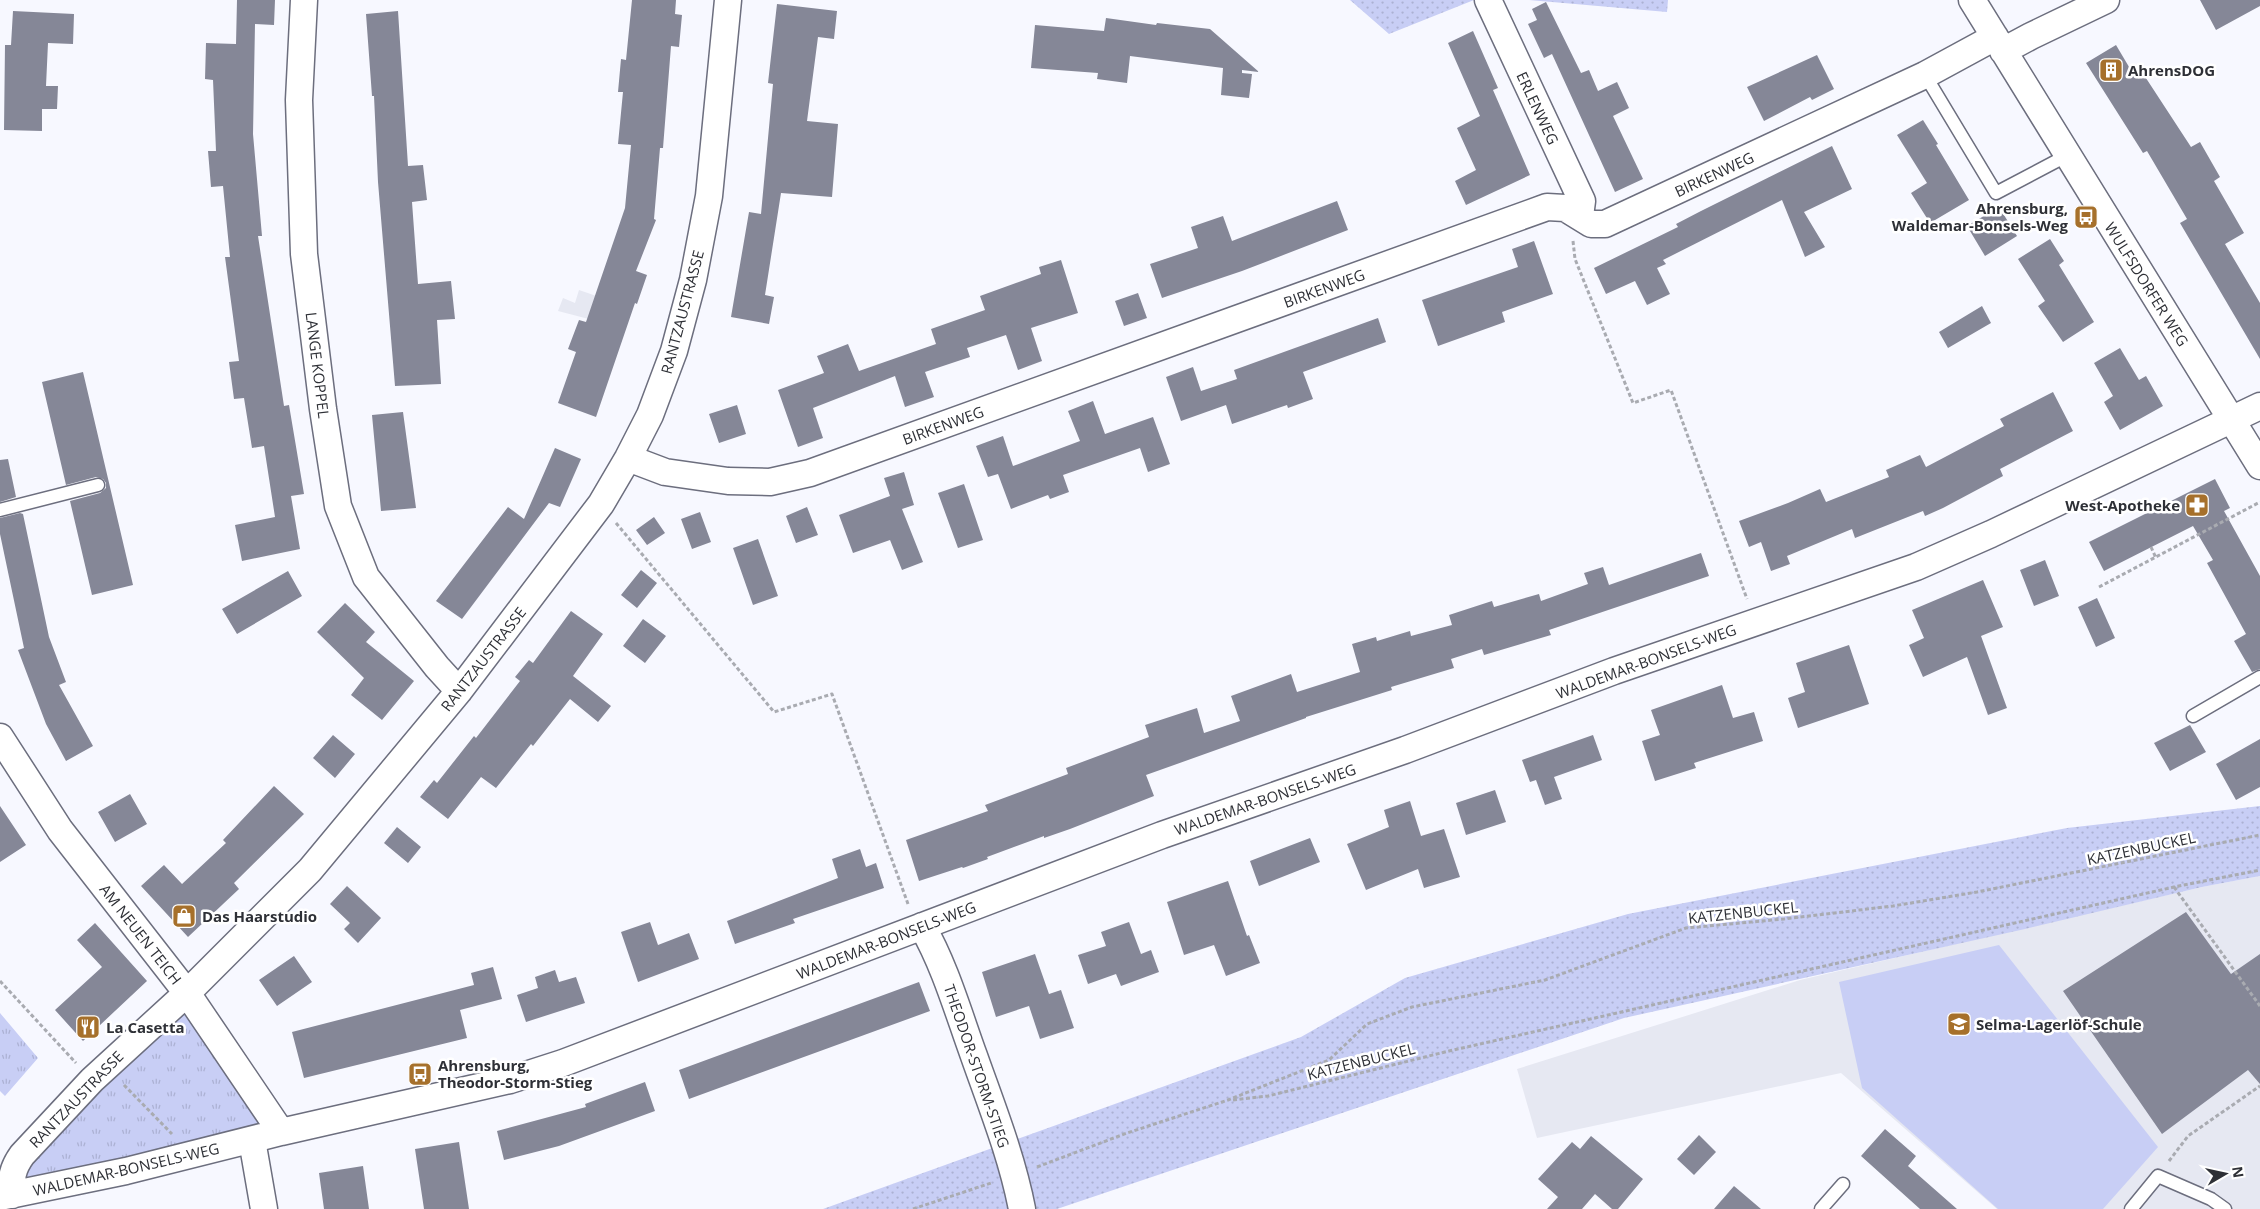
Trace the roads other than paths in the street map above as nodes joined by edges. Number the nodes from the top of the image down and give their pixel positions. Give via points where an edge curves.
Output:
1 (304, 0) edge
2 (728, 0) edge
3 (1488, 0) edge
4 (1972, 0) edge
5 (2106, 0) edge
6 (1999, 44) junction
7 (1926, 75) junction
8 (2068, 156) junction
9 (1580, 216) junction
10 (2260, 406) edge
11 (2231, 419) junction
12 (628, 458) junction
13 (2260, 466) edge
14 (98, 485) dead end
15 (0, 510) edge
16 (2260, 677) edge
17 (459, 691) junction
18 (2193, 716) dead end
19 (0, 737) edge
20 (920, 927) junction
21 (186, 993) junction
22 (281, 1132) junction
23 (252, 1140) junction
24 (1843, 1184) dead end
25 (6, 1196) edge
26 (264, 1209) edge
27 (1022, 1209) edge
28 (1821, 1209) edge
29 (2131, 1209) edge
30 (2225, 1209) edge

1 - 17 street, LANGE KOPPEL via 299,100 304,254 338,506 366,577
2 - 12 street, RANTZAUSTRASSE via 709,196 693,280 674,351 650,415
3 - 9 street, ERLENWEG via 1582,202
4 - 6 street, WULFSDORFER WEG
5 - 6 street, BIRKENWEG via 2031,36
6 - 7 street, BIRKENWEG
6 - 8 street, WULFSDORFER WEG
7 - 8 lane via 1996,193
7 - 9 street, BIRKENWEG via 1605,224 1591,224
8 - 11 street, WULFSDORFER WEG
9 - 12 street, BIRKENWEG via 1565,208 1547,207 810,473 770,482 728,481 665,472
10 - 11 street, WALDEMAR-BONSELS-WEG
11 - 13 street, WULFSDORFER WEG
11 - 20 street, WALDEMAR-BONSELS-WEG via 1916,567 1614,671 1405,750 1162,835
12 - 17 street, RANTZAUSTRASSE via 601,504
14 - 15 lane
16 - 18 lane
17 - 21 street, RANTZAUSTRASSE via 310,870
19 - 21 street, AM NEUEN TEICH via 60,830
20 - 22 street, WALDEMAR-BONSELS-WEG via 528,1075
20 - 27 street, THEODOR-STORM-STIEG via 942,966 1015,1175
21 - 22 street, AM NEUEN TEICH
21 - 25 street, RANTZAUSTRASSE via 99,1073 14,1166
22 - 23 street, WALDEMAR-BONSELS-WEG
23 - 25 street, WALDEMAR-BONSELS-WEG via 193,1156
23 - 26 street
24 - 28 lane
29 - 30 lane via 2158,1176 2211,1199

